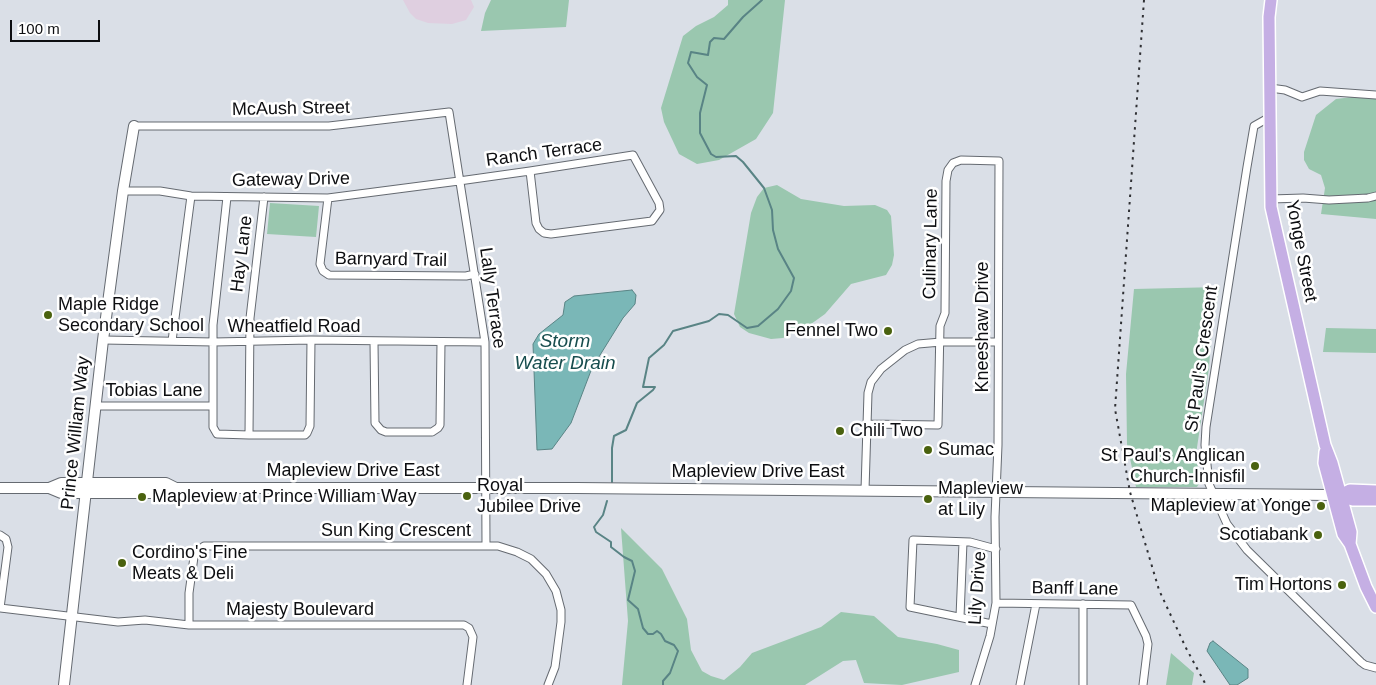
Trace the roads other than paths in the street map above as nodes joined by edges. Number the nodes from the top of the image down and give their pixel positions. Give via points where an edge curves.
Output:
1 (1271, 0) edge
2 (1270, 88) junction
3 (1376, 95) edge
4 (449, 112) joint
5 (1270, 117) junction
6 (134, 126) joint
7 (999, 161) joint
8 (530, 170) junction
9 (459, 181) junction
10 (123, 191) junction
11 (191, 196) junction
12 (1376, 196) edge
13 (227, 197) junction
14 (264, 197) junction
15 (328, 198) junction
16 (1271, 199) junction
17 (475, 274) junction
18 (103, 340) junction
19 (310, 340) junction
20 (172, 341) junction
21 (214, 342) junction
22 (249, 342) junction
23 (374, 342) junction
24 (441, 342) junction
25 (485, 342) junction
26 (941, 342) junction
27 (997, 342) junction
28 (95, 406) junction
29 (213, 406) junction
30 (866, 424) junction
31 (249, 436) junction
32 (0, 488) edge
33 (87, 488) junction
34 (486, 489) junction
35 (865, 490) junction
36 (1376, 491) edge
37 (997, 492) junction
38 (1213, 494) junction
39 (1336, 495) junction
40 (1376, 500) edge
41 (0, 535) edge
42 (963, 542) junction
43 (486, 546) junction
44 (996, 549) junction
45 (996, 603) junction
46 (1036, 604) junction
47 (1083, 604) junction
48 (1376, 607) edge
49 (0, 608) edge
50 (72, 617) junction
51 (960, 618) junction
52 (189, 624) junction
53 (992, 624) junction
54 (1376, 668) edge
55 (64, 685) edge
56 (467, 685) edge
57 (548, 685) edge
58 (976, 685) edge
59 (1020, 685) edge
60 (1083, 685) edge
61 (1143, 685) edge

1 - 2 main road, Yonge Street
2 - 3 street via 1302,97 1320,91
2 - 5 main road, Yonge Street
4 - 6 street, McAush Street via 329,126
4 - 9 street, Lally Terrace
5 - 16 main road, Yonge Street
5 - 38 street, St Paul's Crescent via 1254,126 1206,427 1207,465
6 - 10 main road, Prince William Way
7 - 26 street, Culinary Lane via 961,160 948,170 945,314 940,326
7 - 27 street, Kneeshaw Drive
8 - 8 street, Ranch Terrace via 536,223 544,233 652,221 660,210 633,155
8 - 9 street, Ranch Terrace
9 - 15 street, Gateway Drive
9 - 17 street, Lally Terrace
10 - 11 street, Gateway Drive via 160,191
10 - 18 main road, Prince William Way
11 - 13 street, Gateway Drive
11 - 20 street
12 - 16 street via 1329,200
13 - 14 street, Gateway Drive
13 - 21 street via 214,309
14 - 15 street, Gateway Drive
14 - 22 street, Hay Lane via 250,307
15 - 17 street, Barnyard Trail via 320,264 323,272 329,275
16 - 39 main road, Yonge Street via 1325,445 1324,463
17 - 25 street, Lally Terrace
18 - 20 street, Wheatfield Road
18 - 28 main road, Prince William Way
19 - 22 street, Wheatfield Road
19 - 23 street, Wheatfield Road
19 - 31 street via 308,431 305,435
20 - 21 street, Wheatfield Road
21 - 22 street, Wheatfield Road
21 - 29 street
22 - 31 street, Hay Lane
23 - 24 street, Wheatfield Road
23 - 24 street via 374,424 386,432 432,432 440,425
24 - 25 street, Wheatfield Road
25 - 34 street, Lally Terrace
26 - 27 street
26 - 30 street via 918,344 881,369 870,382
26 - 30 street via 938,425
27 - 37 street, Kneeshaw Drive
28 - 29 street, Tobias Lane
28 - 33 main road, Prince William Way
29 - 31 street via 213,427 217,434
30 - 35 street
32 - 33 main road, Mapleview Drive East via 49,488 61,483
33 - 34 main road, Mapleview Drive East via 166,483 176,488
33 - 50 main road, Prince William Way
34 - 35 main road, Mapleview Drive East
34 - 43 street
35 - 37 main road, Mapleview Drive East
36 - 39 main road, Mapleview Drive East via 1350,490
37 - 38 main road, Mapleview Drive East
37 - 44 street, Lily Drive
38 - 39 main road, Mapleview Drive East
38 - 54 street, St Paul's Crescent via 1227,524 1247,550 1361,662
39 - 40 main road, Mapleview Drive East via 1353,500
39 - 48 main road, Yonge Street via 1343,534
41 - 49 street via 8,542
42 - 44 street
42 - 51 street
42 - 51 street via 912,540 910,607
43 - 52 street, Sun King Crescent via 204,546 194,557
43 - 57 street, Sun King Crescent via 510,549 531,560 546,574 556,591 561,622 555,667
44 - 45 street, Lily Drive
45 - 46 street, Banff Lane
45 - 53 street, Lily Drive
46 - 47 street, Banff Lane
46 - 59 street
47 - 60 street
47 - 61 street, Banff Lane via 1131,606 1148,644
49 - 50 street, Majesty Boulevard
50 - 52 street, Majesty Boulevard
50 - 55 main road, Prince William Way
51 - 53 street
52 - 56 street, Majesty Boulevard via 464,625 473,637
53 - 58 street, Lily Drive

